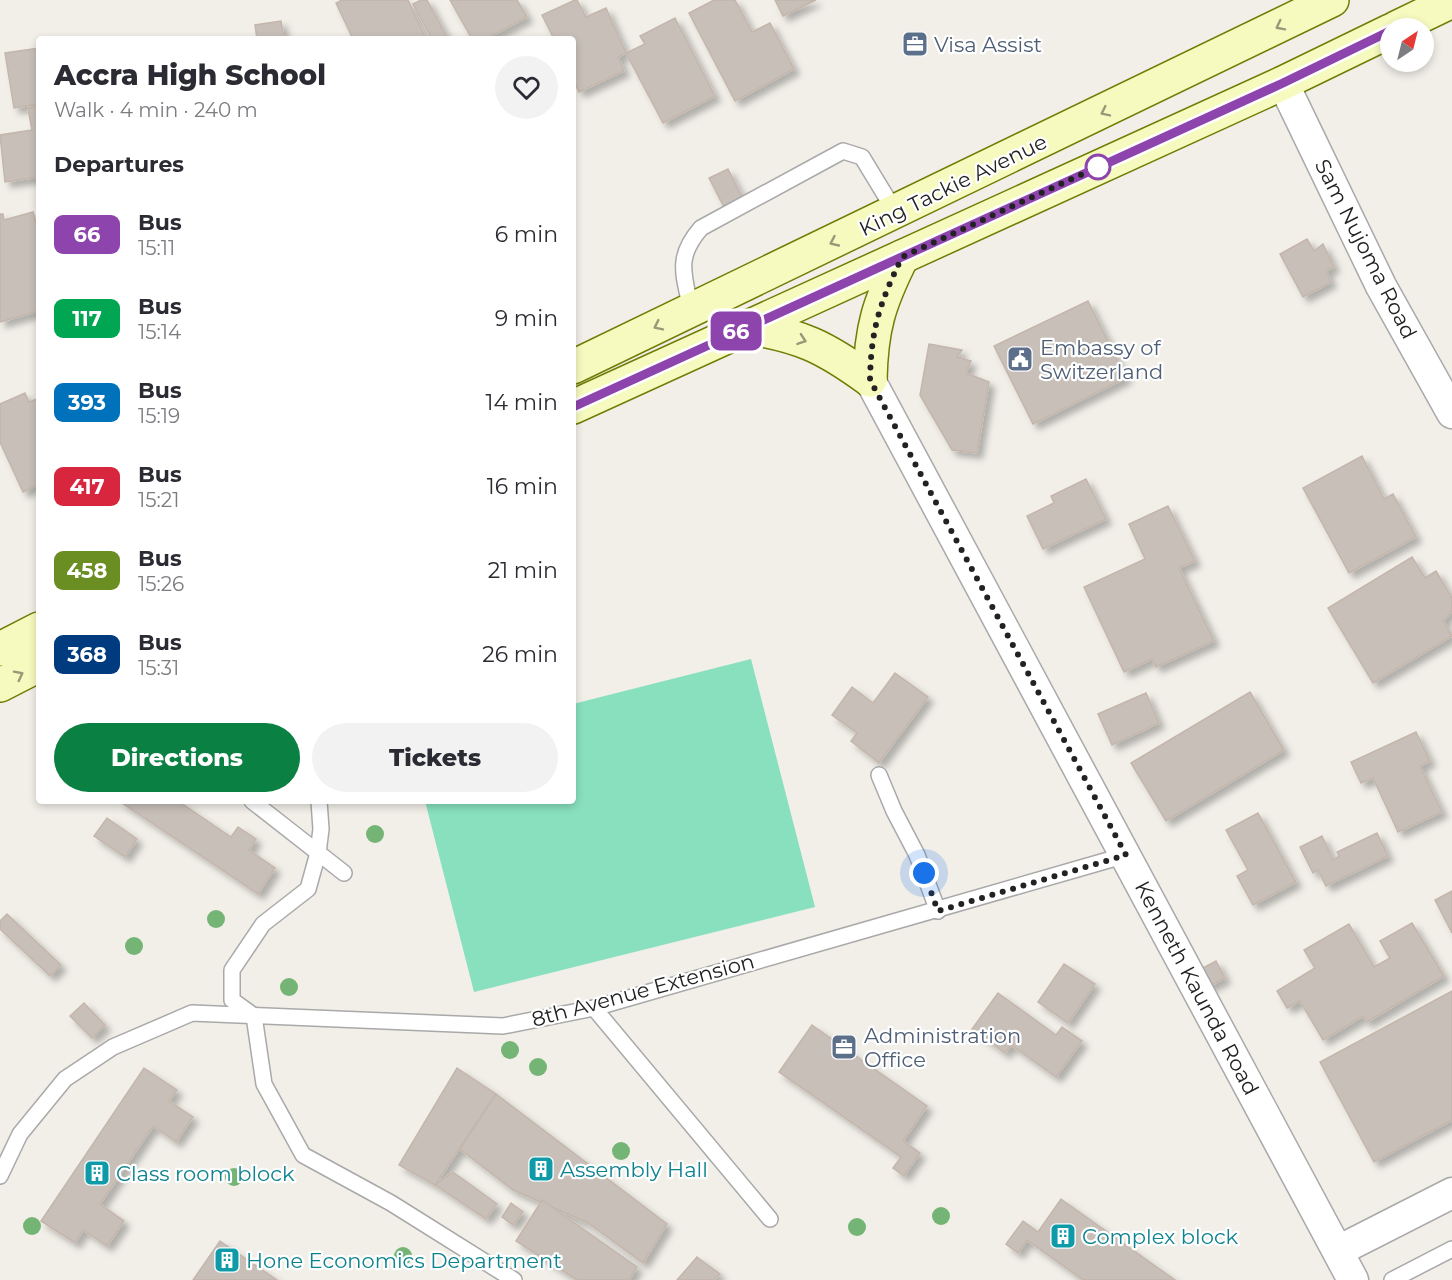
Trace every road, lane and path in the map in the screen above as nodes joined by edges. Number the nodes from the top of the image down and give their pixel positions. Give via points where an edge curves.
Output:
1 (1332, 0) edge
2 (1452, 1) edge
3 (1417, 18) edge
4 (1380, 36) edge
5 (1283, 83) junction
6 (896, 213) junction
7 (902, 257) junction
8 (691, 310) junction
9 (745, 327) junction
10 (576, 366) edge
11 (870, 380) junction
12 (576, 406) edge
13 (1452, 413) edge
14 (36, 631) edge
15 (0, 649) edge
16 (36, 667) edge
17 (0, 685) edge
18 (879, 775) dead end
19 (256, 804) edge
20 (319, 804) edge
21 (318, 853) junction
22 (1126, 855) junction
23 (344, 873) dead end
24 (938, 911) junction
25 (594, 1008) junction
26 (254, 1016) junction
27 (0, 1176) edge
28 (1452, 1193) edge
29 (770, 1219) dead end
30 (1452, 1249) edge
31 (1338, 1251) junction
32 (514, 1280) edge
33 (1353, 1280) edge
34 (1392, 1280) edge

1 -> 6 main road, King Tackie Avenue
2 - 3 main road
4 - 5 main road, King Tackie Avenue
5 - 7 main road, King Tackie Avenue
5 - 13 street, Sam Nujoma Road via 1381,286
6 -> 8 main road, King Tackie Avenue
6 - 8 lane via 862,157 843,151 701,228 688,243 681,262
7 - 9 main road, King Tackie Avenue
7 - 11 main road via 878,309 871,340
8 -> 10 main road, King Tackie Avenue
9 -> 11 main road via 783,333 818,345
9 - 12 main road, King Tackie Avenue
11 - 22 street, Kenneth Kaunda Road
14 - 15 main road
17 -> 16 main road
18 - 24 lane via 917,855
19 - 21 lane
20 - 21 lane
21 - 23 lane
21 - 26 lane via 308,889 263,924 232,969 232,1000
22 - 24 lane, 8th Avenue Extension
22 - 31 street, Kenneth Kaunda Road
24 - 25 lane, 8th Avenue Extension
25 - 26 lane, 8th Avenue Extension via 503,1026
25 - 29 lane
26 - 27 lane, 8th Avenue Extension via 192,1012 113,1047 64,1079 20,1134
26 - 32 lane via 264,1084 303,1155 391,1203
28 - 31 street
30 - 34 lane
31 - 33 street, Kenneth Kaunda Road

